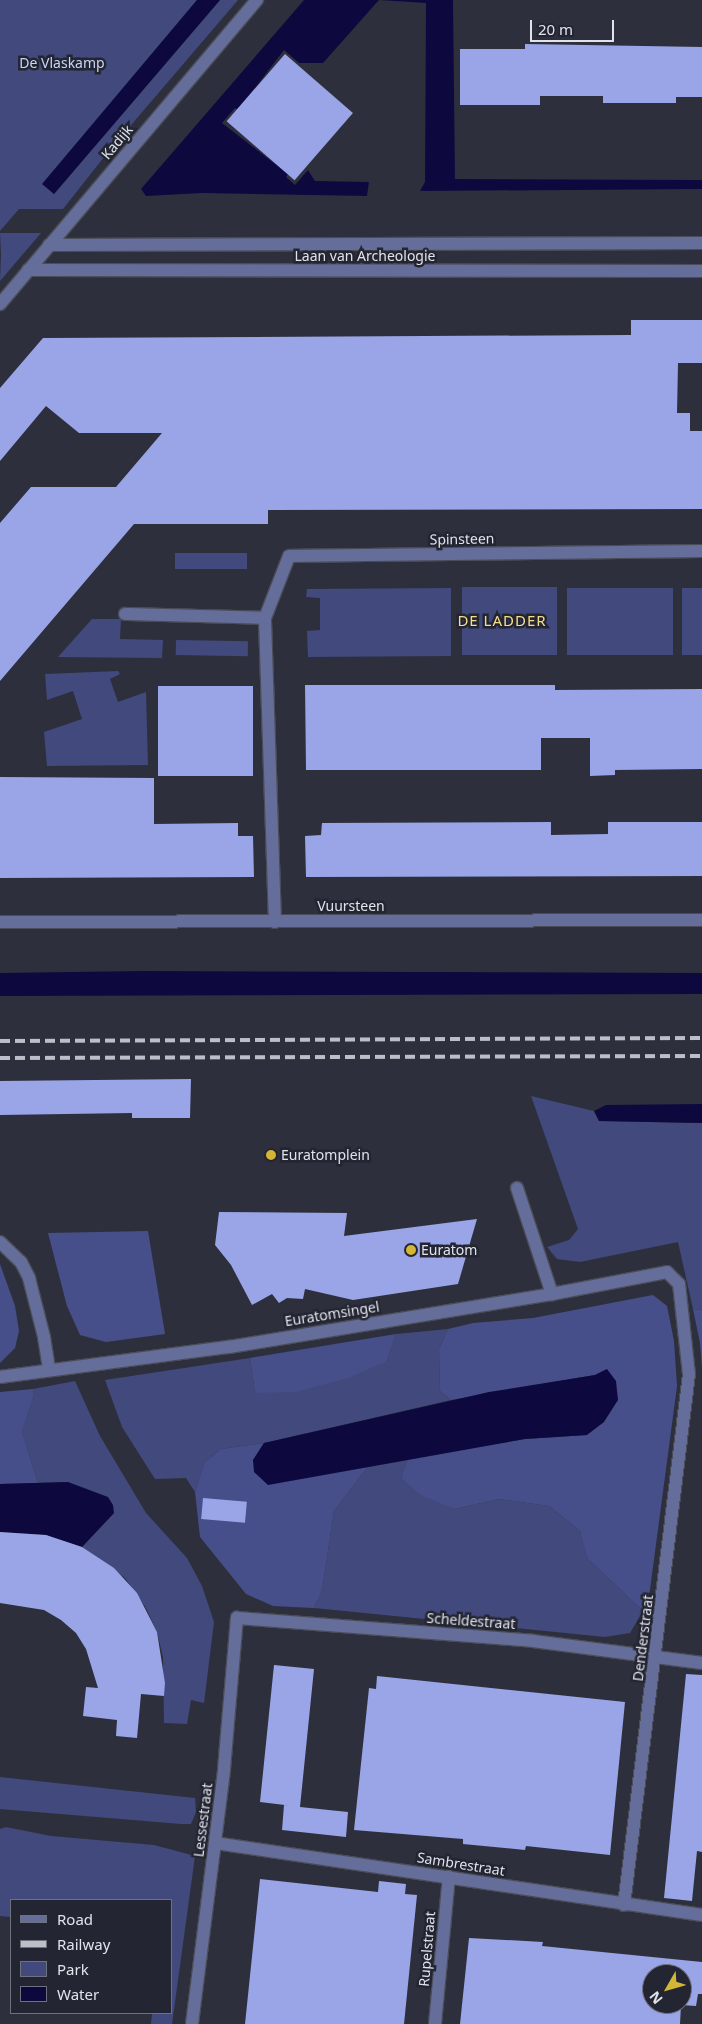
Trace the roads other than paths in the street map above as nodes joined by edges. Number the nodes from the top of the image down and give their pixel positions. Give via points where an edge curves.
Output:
1 (257, 0) edge
2 (702, 243) edge
3 (49, 245) junction
4 (28, 270) junction
5 (702, 271) edge
6 (0, 304) edge
7 (702, 551) edge
8 (125, 614) dead end
9 (265, 618) junction
10 (702, 920) edge
11 (0, 922) edge
12 (275, 922) junction
13 (517, 1188) dead end
14 (0, 1242) edge
15 (667, 1272) joint
16 (552, 1294) junction
17 (49, 1370) junction
18 (696, 1375) edge
19 (0, 1377) edge
20 (237, 1618) joint
21 (656, 1658) junction
22 (702, 1663) edge
23 (215, 1843) junction
24 (449, 1877) junction
25 (624, 1905) junction
26 (702, 1915) edge
27 (192, 2024) edge
28 (436, 2024) edge

1 - 3 street, Kadijk
2 - 3 street, Laan van Archeologie
3 - 4 street, Kadijk
4 - 5 street, Laan van Archeologie
4 - 6 street, Kadijk
7 - 9 street, Spinsteen via 289,556
8 - 9 street
9 - 12 street, Spinsteen
10 - 12 street, Vuursteen
11 - 12 street, Vuursteen
13 - 16 street
14 - 17 street via 21,1262 28,1278
15 - 16 street, Euratomsingel
15 - 18 street, Denderstraat via 679,1284
16 - 17 street, Euratomsingel via 229,1347
17 - 19 street, Euratomsingel
18 - 21 street, Denderstraat
20 - 21 street, Scheldestraat via 533,1641
20 - 23 street, Lessestraat
21 - 22 street, Scheldestraat
21 - 25 street, Denderstraat
23 - 24 street, Sambrestraat
23 - 27 street, Lessestraat
24 - 25 street, Sambrestraat
24 - 28 street, Rupelstraat
25 - 26 street, Sambrestraat

